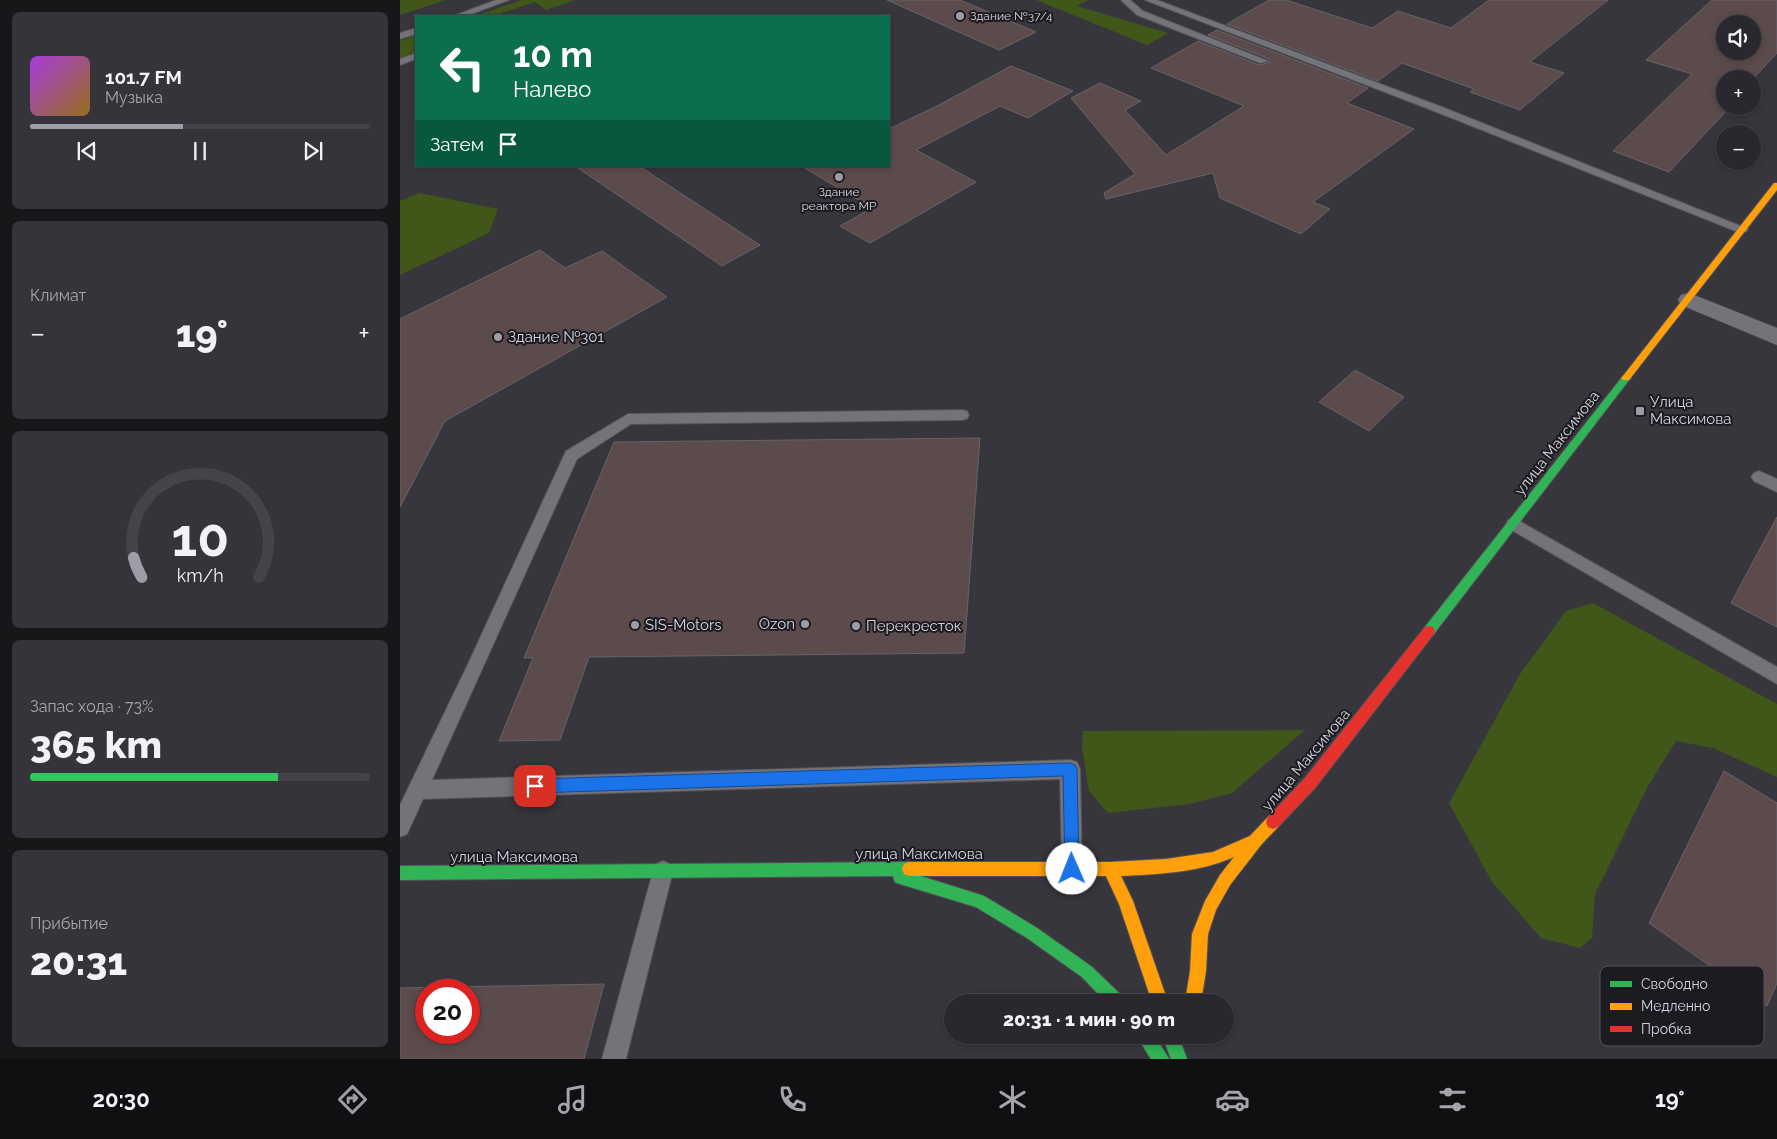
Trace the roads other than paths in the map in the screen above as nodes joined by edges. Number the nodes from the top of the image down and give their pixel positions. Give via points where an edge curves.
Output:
1 (505, 0) edge
2 (1125, 0) edge
3 (1149, 0) edge
4 (461, 15) edge
5 (1228, 30) junction
6 (415, 31) edge
7 (400, 36) edge
8 (1209, 40) junction
9 (415, 56) edge
10 (1263, 61) dead end
11 (400, 62) edge
12 (1777, 185) edge
13 (1742, 229) junction
14 (1688, 300) junction
15 (1777, 337) edge
16 (962, 415) dead end
17 (1759, 477) dead end
18 (1777, 486) edge
19 (1514, 524) junction
20 (1777, 676) edge
21 (418, 790) junction
22 (400, 827) edge
23 (1256, 840) junction
24 (872, 869) junction
25 (1072, 869) junction
26 (1110, 869) junction
27 (662, 871) junction
28 (400, 873) edge
29 (1108, 994) edge
30 (1157, 994) edge
31 (1194, 994) edge
32 (1150, 1044) edge
33 (1173, 1044) edge
34 (614, 1059) edge
35 (1161, 1059) edge
36 (1179, 1059) edge

1 - 4 lane
2 - 8 lane via 1140,13
3 - 5 lane
5 - 8 lane
5 - 13 lane
6 - 7 lane
8 - 10 lane
9 - 11 lane
12 - 13 street, улица Максимова
13 - 14 street, улица Максимова
14 - 15 street
14 - 19 street, улица Максимова
16 - 21 lane via 628,419 571,455
17 - 18 lane
19 - 20 lane
19 - 23 street, улица Максимова via 1310,783
21 - 22 lane
21 - 25 lane via 1070,769
23 - 26 street, улица Максимова via 1213,859
23 - 31 street via 1225,880 1210,906 1200,934
24 - 25 street, улица Максимова
24 - 27 street, улица Максимова
24 - 29 street via 979,901 1087,972
25 - 26 street, улица Максимова
26 - 30 street via 1126,901
27 - 28 street, улица Максимова
27 - 34 lane
32 - 35 street
33 - 36 street

